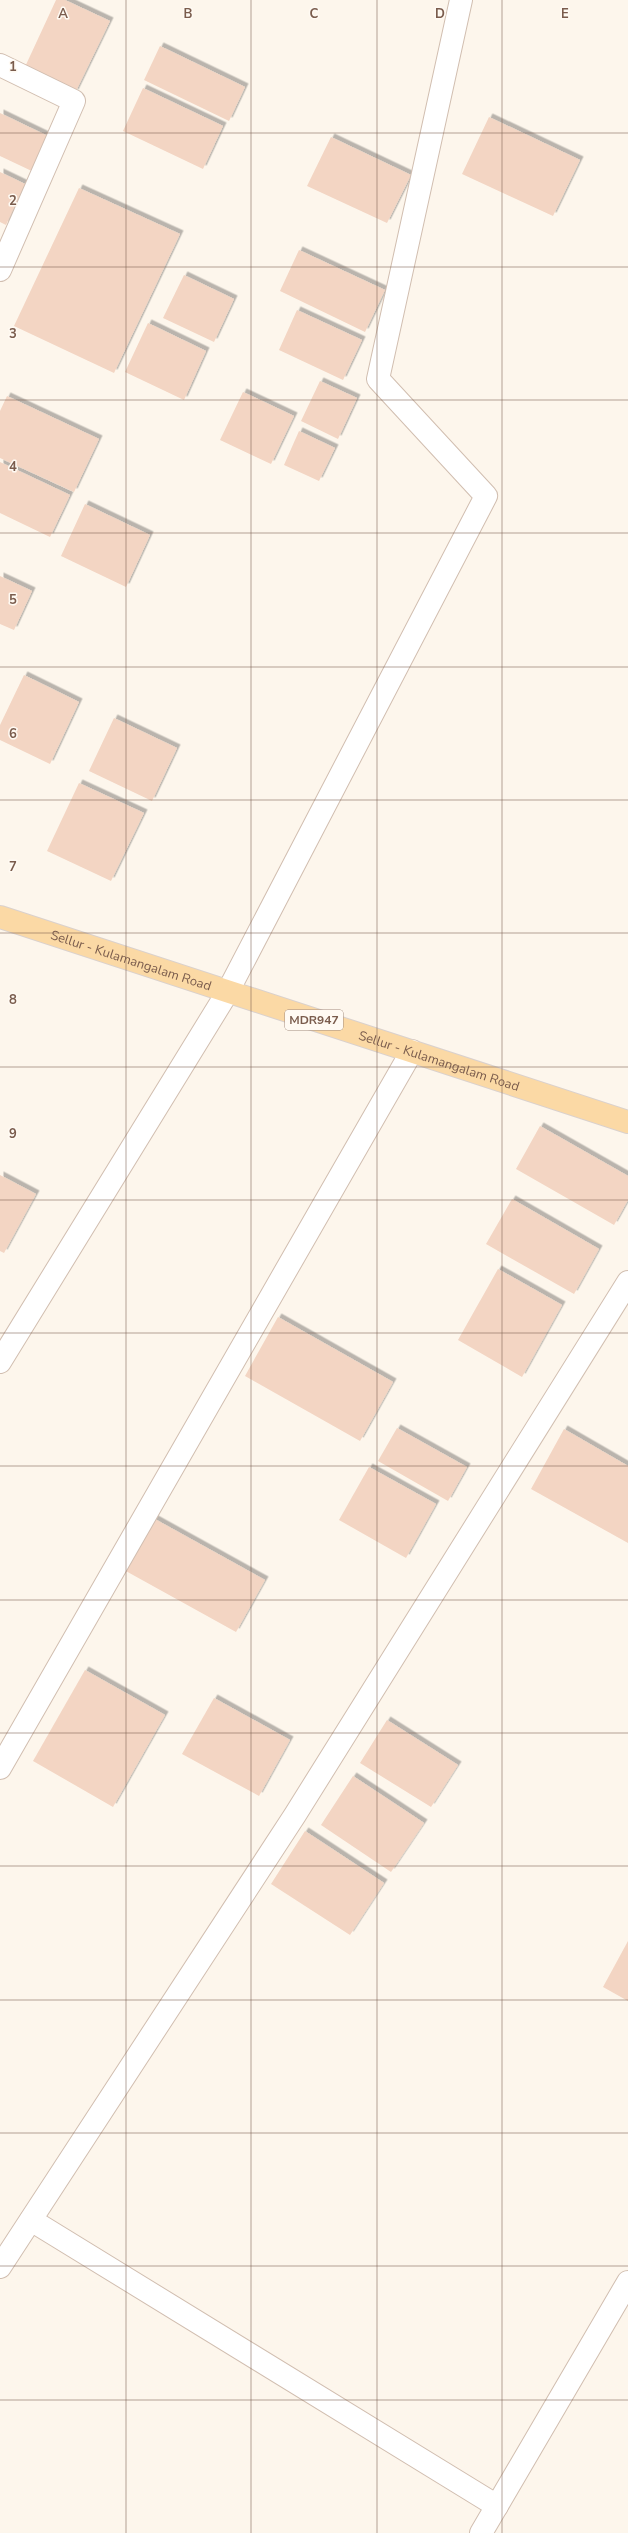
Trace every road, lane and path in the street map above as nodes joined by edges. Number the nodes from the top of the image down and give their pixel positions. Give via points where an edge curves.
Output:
1 (461, 0) edge
2 (0, 65) edge
3 (0, 270) edge
4 (0, 918) edge
5 (227, 993) junction
6 (412, 1051) junction
7 (628, 1122) edge
8 (628, 1282) edge
9 (0, 1362) edge
10 (0, 1768) edge
11 (31, 2220) junction
12 (0, 2267) edge
13 (628, 2282) edge
14 (497, 2506) junction
15 (481, 2533) edge

1 - 5 street via 378,379 486,496
2 - 3 street via 74,101
4 - 5 main road, Sellur - Kulamangalam Road / MDR947
5 - 6 main road, Sellur - Kulamangalam Road / MDR947
5 - 9 street
6 - 7 main road, Sellur - Kulamangalam Road / MDR947
6 - 10 street
8 - 11 street via 295,1815
11 - 12 street
11 - 14 street
13 - 14 street
14 - 15 street

